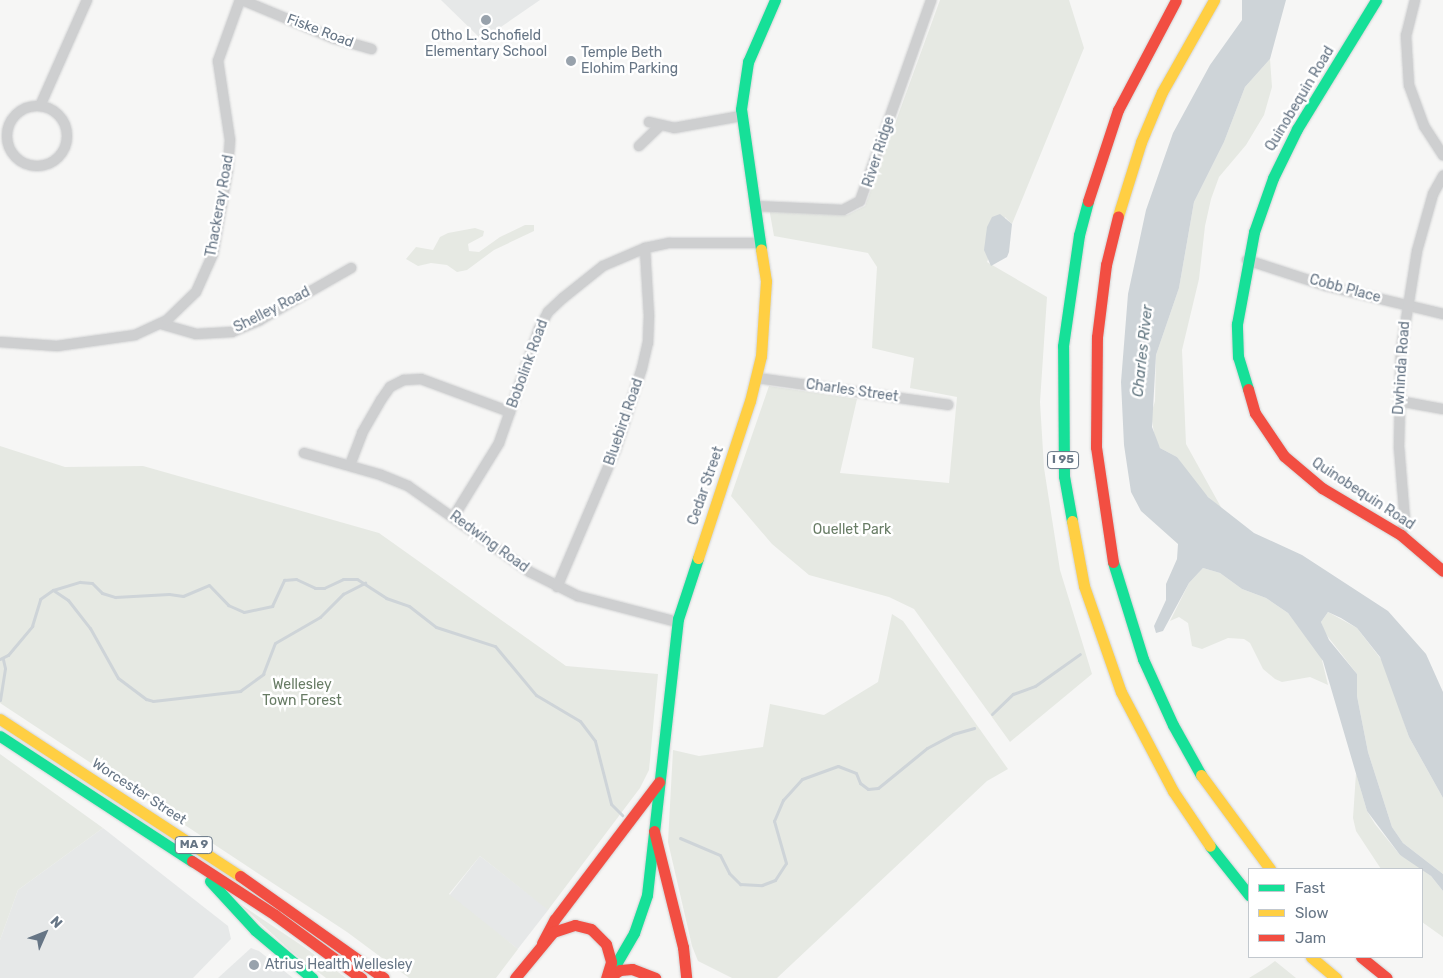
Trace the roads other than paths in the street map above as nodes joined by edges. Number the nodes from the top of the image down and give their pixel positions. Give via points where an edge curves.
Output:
1 (87, 0) edge
2 (241, 0) edge
3 (775, 0) edge
4 (931, 0) edge
5 (1176, 0) edge
6 (1214, 0) edge
7 (1376, 0) edge
8 (1415, 0) edge
9 (371, 49) dead end
10 (40, 106) junction
11 (741, 116) junction
12 (649, 122) dead end
13 (660, 126) junction
14 (639, 146) dead end
15 (1443, 155) edge
16 (1443, 176) edge
17 (755, 206) junction
18 (761, 243) junction
19 (644, 248) junction
20 (1247, 260) junction
21 (350, 268) dead end
22 (1407, 305) junction
23 (1443, 314) edge
24 (161, 324) junction
25 (0, 342) edge
26 (757, 378) junction
27 (1399, 401) junction
28 (948, 405) dead end
29 (1443, 409) edge
30 (510, 412) junction
31 (304, 453) dead end
32 (350, 465) junction
33 (454, 516) junction
34 (1401, 535) junction
35 (1443, 571) edge
36 (557, 587) junction
37 (677, 622) junction
38 (0, 719) edge
39 (0, 736) edge
40 (659, 782) junction
41 (654, 831) junction
42 (187, 858) junction
43 (1269, 868) edge
44 (1248, 894) edge
45 (542, 943) junction
46 (1312, 958) edge
47 (1362, 958) edge
48 (312, 978) edge
49 (361, 978) edge
50 (384, 978) edge
51 (515, 978) edge
52 (607, 978) edge
53 (655, 978) edge
54 (686, 978) edge
55 (1336, 978) edge
56 (1388, 978) edge

1 - 10 street
2 - 9 street, Fiske Road via 333,38
2 - 24 street, Thackeray Road via 218,61 231,147 214,248 196,292
3 - 11 main road, Cedar Street via 746,68
4 - 17 street, River Ridge via 860,201 843,210
5 - 44 main road, I 95 via 1118,110 1081,226 1064,336 1061,402 1064,476 1084,586 1120,692 1173,791 1215,853
6 - 43 main road, I 95 via 1162,92 1118,211 1097,328 1096,447 1111,554 1131,625 1150,676 1200,773 1235,826
7 - 20 main road, Quinobequin Road via 1284,153 1264,203
8 - 15 street via 1406,35 1409,85 1422,121
10 - 10 street via 30,106 13,116 6,135 12,154 28,165 38,166 55,160 66,146 62,119 56,112
11 - 13 street via 680,128
11 - 17 main road, Cedar Street
12 - 13 street
13 - 14 street
16 - 22 street, Dwhinda Road via 1433,194
17 - 18 main road, Cedar Street
18 - 19 street, Bobolink Road via 669,243
18 - 26 main road, Cedar Street via 766,303
19 - 30 street, Bobolink Road via 603,266 548,312 538,329
19 - 36 street, Bluebird Road via 650,316 642,368 607,472
20 - 22 street, Cobb Place via 1327,286
20 - 34 main road, Quinobequin Road via 1240,298 1237,347 1244,385 1258,421 1278,450 1303,474
21 - 24 street, Shelley Road via 260,320 232,332 196,334
22 - 23 street, Cobb Place
22 - 27 street, Dwhinda Road
24 - 25 street, Thackeray Road via 135,335 86,344 39,346
26 - 28 street, Charles Street
26 - 37 main road, Cedar Street
27 - 29 street
27 - 34 street, Dwhinda Road via 1399,446 1406,521
30 - 32 street via 421,379 404,380 390,387 381,400 362,433
30 - 33 street, Bobolink Road via 499,443
31 - 32 street, Redwing Road
32 - 33 street, Redwing Road via 402,483
33 - 36 street, Redwing Road via 530,572
34 - 35 main road, Quinobequin Road
36 - 37 street, Redwing Road via 594,602
37 - 40 main road, Cedar Street
38 - 50 main road, Worcester Street / MA 9 via 284,904
39 - 42 main road, MA 9
40 - 41 main road, Cedar Street
40 - 45 main road via 555,919
41 - 52 main road, Cedar Street via 642,912 629,943
41 - 54 main road via 683,948
42 - 48 main road via 255,930
42 - 49 main road, MA 9 via 275,915
45 - 51 main road
45 - 52 main road via 563,927 575,925 591,929 609,950
46 - 55 main road
47 - 56 main road
52 - 53 main road via 620,970 632,969

